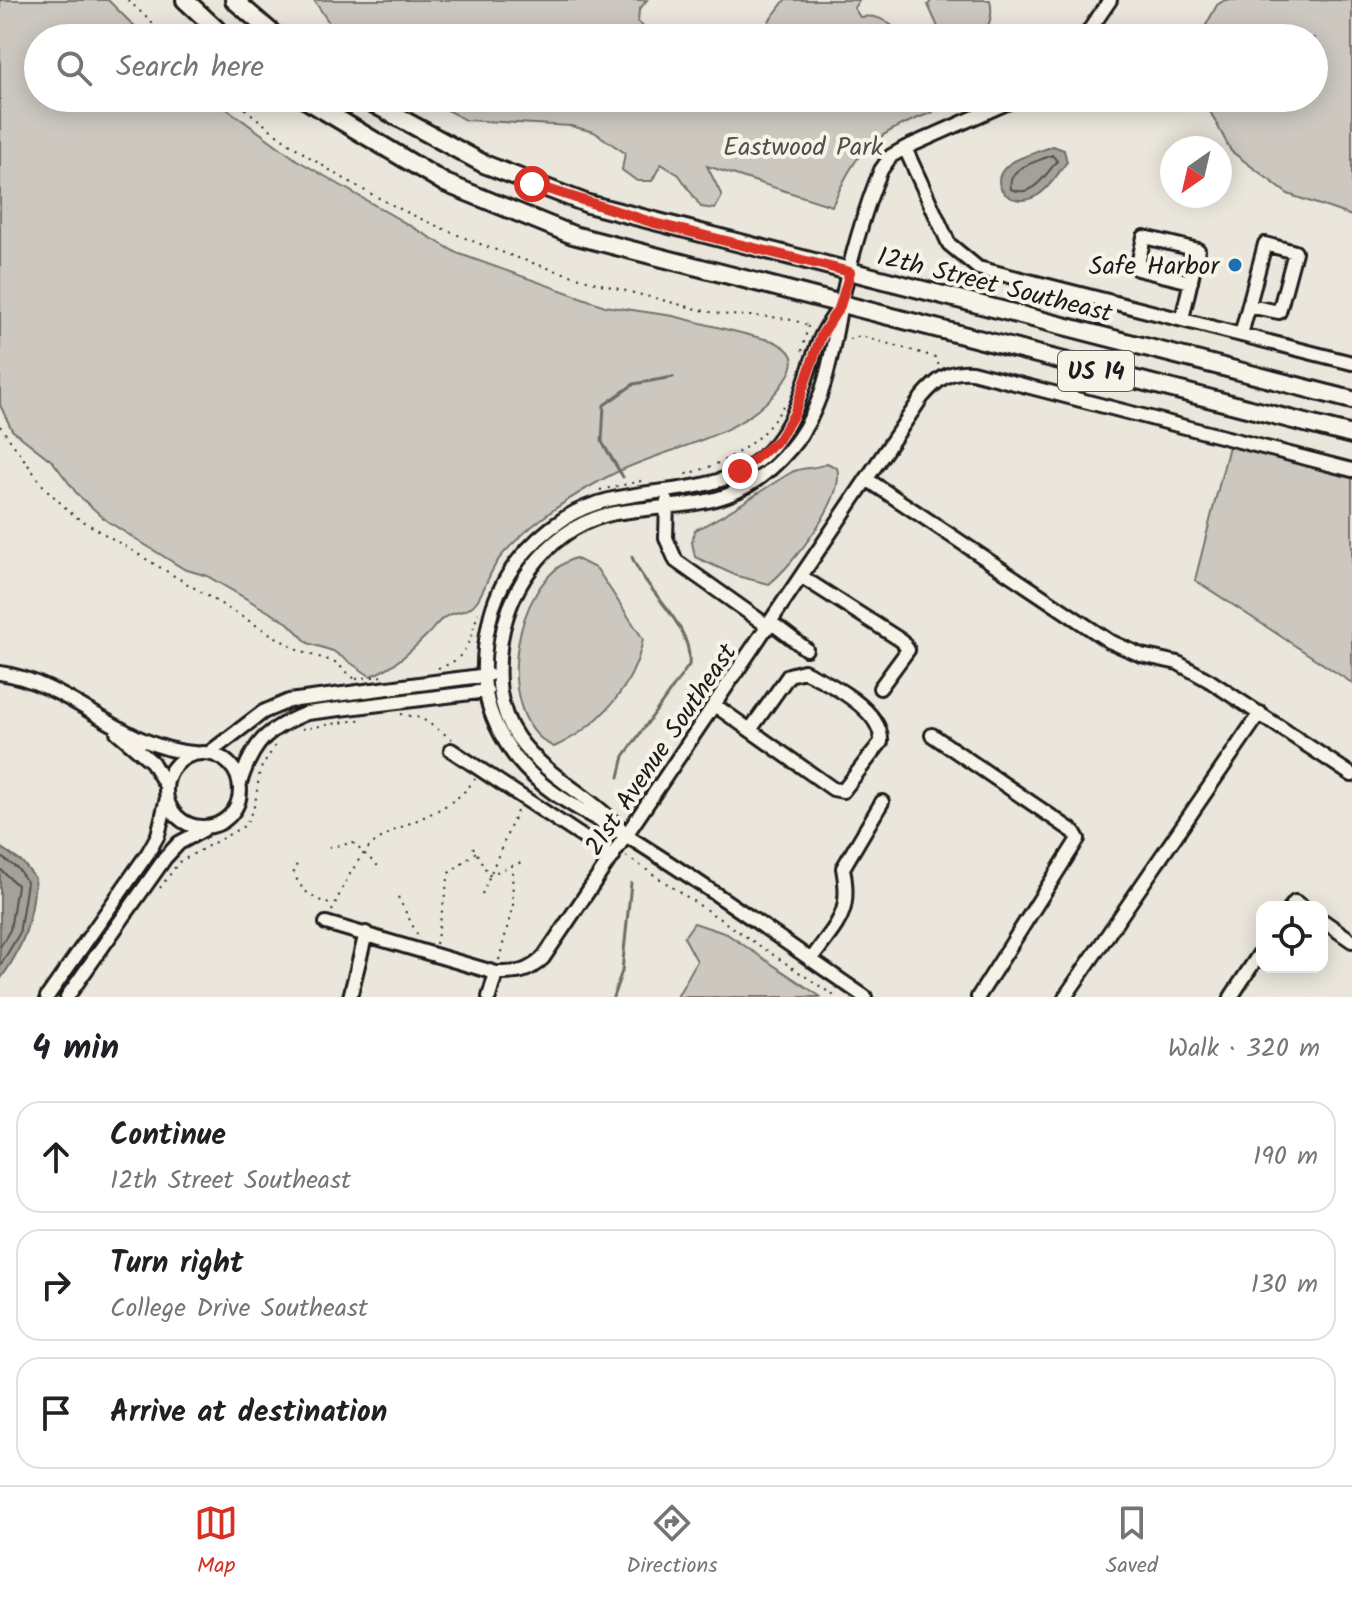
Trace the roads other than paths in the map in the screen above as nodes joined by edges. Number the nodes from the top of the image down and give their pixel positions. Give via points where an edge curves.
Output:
1 (185, 0) edge
2 (234, 0) edge
3 (1110, 0) edge
4 (211, 24) edge
5 (262, 24) edge
6 (1094, 24) edge
7 (326, 112) edge
8 (387, 112) edge
9 (986, 112) edge
10 (905, 148) junction
11 (850, 272) junction
12 (1191, 282) junction
13 (840, 306) junction
14 (1249, 306) junction
15 (1182, 319) junction
16 (1241, 335) junction
17 (1352, 363) edge
18 (1352, 400) edge
19 (1352, 435) edge
20 (1352, 470) edge
21 (868, 480) junction
22 (668, 492) junction
23 (666, 509) junction
24 (802, 577) junction
25 (771, 625) junction
26 (806, 649) dead end
27 (0, 673) edge
28 (497, 674) junction
29 (482, 675) junction
30 (880, 688) dead end
31 (483, 691) junction
32 (499, 691) junction
33 (62, 693) junction
34 (716, 706) junction
35 (1260, 713) junction
36 (750, 730) junction
37 (932, 735) dead end
38 (451, 750) dead end
39 (203, 753) junction
40 (1352, 775) edge
41 (240, 783) junction
42 (166, 792) junction
43 (882, 802) dead end
44 (203, 830) junction
45 (628, 836) junction
46 (613, 857) junction
47 (326, 923) road end
48 (1328, 924) edge
49 (366, 933) junction
50 (1352, 941) edge
51 (1256, 959) edge
52 (811, 960) junction
53 (496, 973) junction
54 (47, 997) edge
55 (67, 997) edge
56 (350, 997) edge
57 (489, 997) edge
58 (865, 997) edge
59 (978, 997) edge
60 (1065, 997) edge
61 (1231, 997) edge

1 - 4 main road
2 - 5 main road
3 - 6 street
7 - 13 main road, US 14 via 406,162 531,221
8 - 11 main road, 12th Street Southeast / US 14 via 440,143 532,184 654,223
9 - 10 street
10 - 11 street via 881,170
10 - 15 street via 949,244 978,268
11 - 13 street
11 - 18 main road, 12th Street Southeast / US 14
12 - 12 street via 1198,250 1144,237 1137,269
12 - 15 street
13 - 19 main road, US 14
13 - 22 street via 821,336 805,388 779,439 717,484
13 - 23 street via 812,417 775,465 733,493 701,505
14 - 14 street via 1265,244 1295,252 1279,312
14 - 16 street
15 - 16 street
16 - 17 street
20 - 21 street, 21st Avenue Southeast via 958,371 943,376 922,397
21 - 24 street, 21st Avenue Southeast
21 - 35 street via 1109,641 1178,663
22 - 23 street
22 - 29 street via 622,497 569,515 530,547 512,567 491,614
23 - 25 street via 666,538 676,561
23 - 28 street via 613,514 549,547 516,588 505,616
24 - 25 street, 21st Avenue Southeast
24 - 30 street via 902,641 908,650
25 - 26 street
25 - 34 street, 21st Avenue Southeast
27 - 33 street
28 - 29 street
28 - 32 street
29 - 31 street
29 - 39 street via 289,701 263,712
31 - 32 street
31 - 41 street via 307,713 283,723 249,754
31 - 45 street via 504,739 531,775 547,790
32 - 45 street via 516,735 533,757 605,811
33 - 39 street via 156,746
33 - 42 street via 152,762
34 - 36 street
34 - 45 street, 21st Avenue Southeast
35 - 40 street
35 - 60 street
36 - 36 street via 789,675 804,671 872,715 882,734 843,791
37 - 59 street via 1078,839
38 - 46 street
39 - 41 street via 228,763
39 - 42 street via 174,767
41 - 44 street via 230,817
42 - 44 street via 178,817
42 - 54 street via 158,835 148,853
43 - 52 street via 843,868 849,897 845,910
44 - 55 street via 165,858
45 - 46 street, 21st Avenue Southeast
45 - 52 street
46 - 53 street, 21st Avenue Southeast via 543,958 517,974
47 - 49 street, 21st Avenue Southeast
48 - 50 street
49 - 53 street, 21st Avenue Southeast
49 - 56 street
51 - 61 street
52 - 58 street
53 - 57 street

